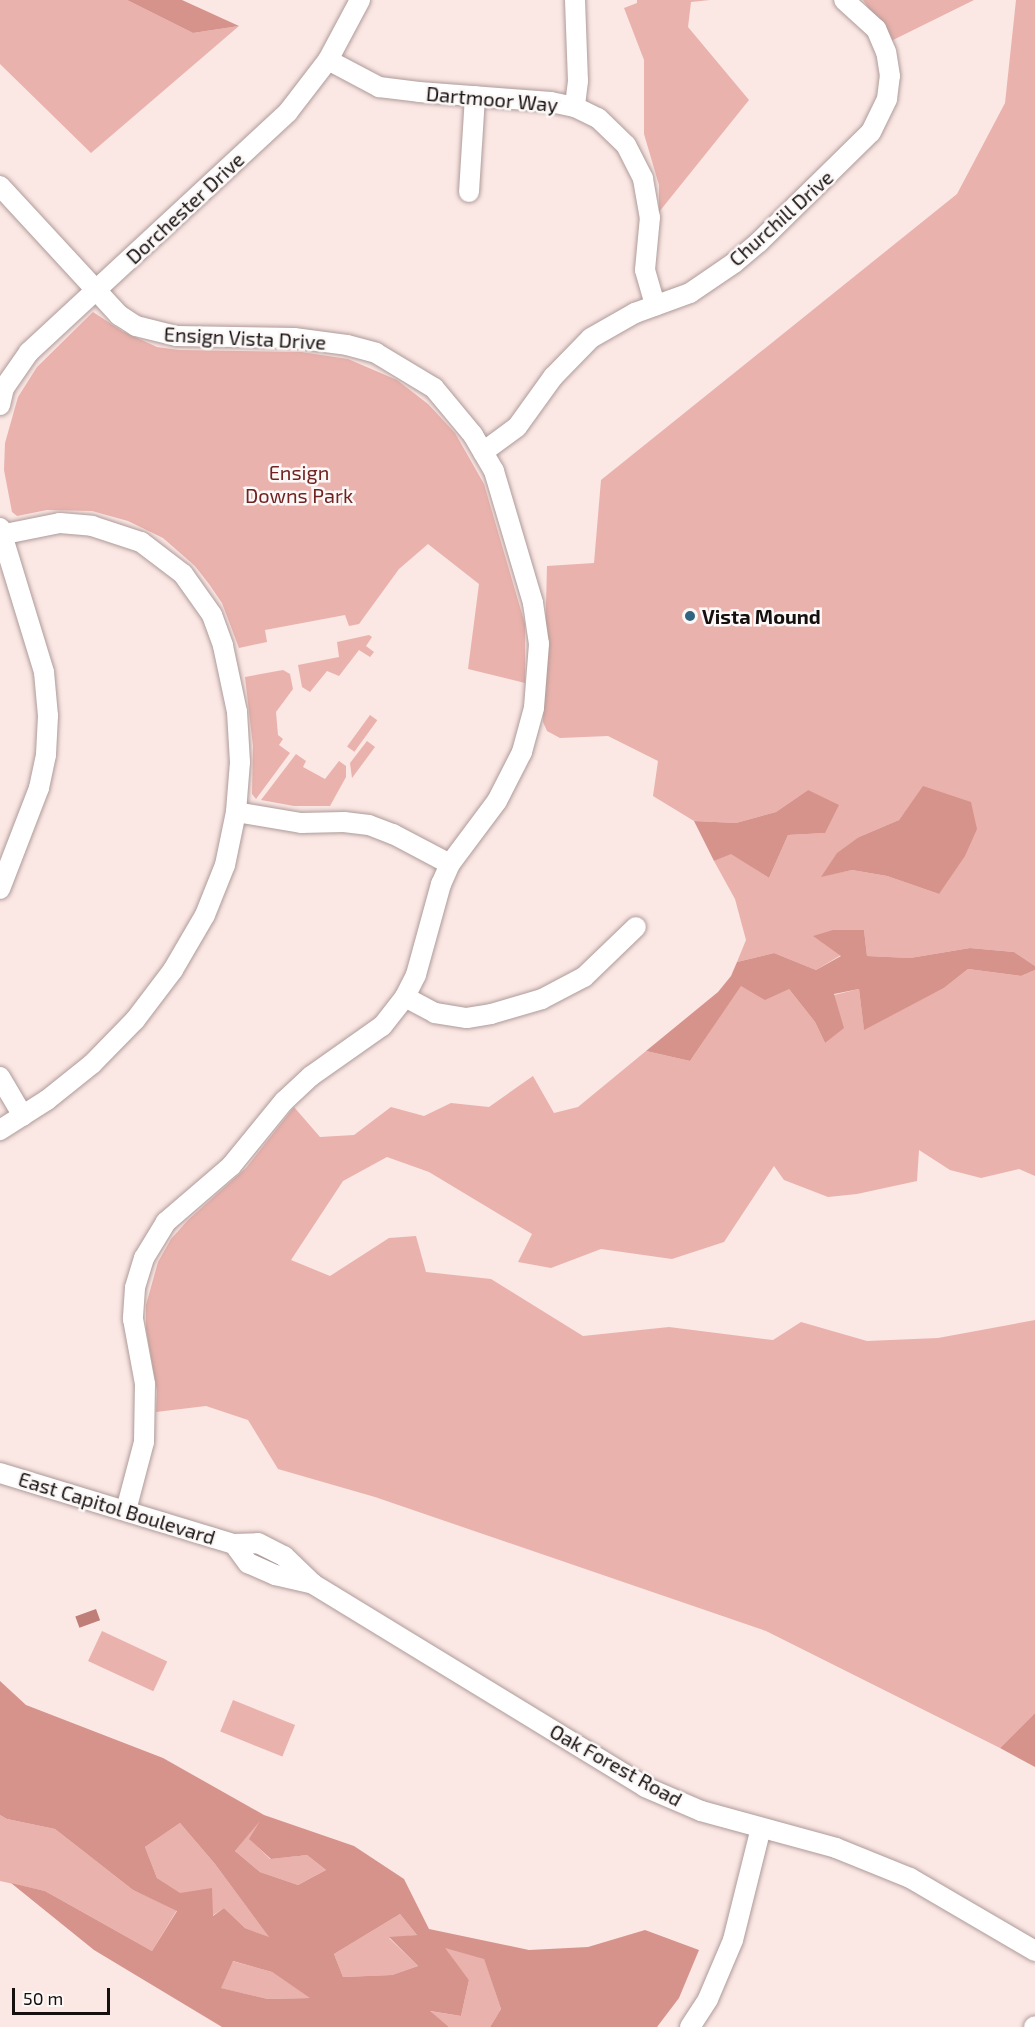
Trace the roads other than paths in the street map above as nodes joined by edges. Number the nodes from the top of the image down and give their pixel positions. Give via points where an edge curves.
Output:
1 (360, 0) edge
2 (575, 0) edge
3 (844, 0) edge
4 (328, 60) junction
5 (476, 96) junction
6 (575, 107) junction
7 (0, 186) edge
8 (469, 192) dead end
9 (96, 290) junction
10 (655, 306) junction
11 (0, 404) edge
12 (483, 452) junction
13 (1, 532) edge
14 (236, 812) junction
15 (450, 864) junction
16 (0, 889) edge
17 (636, 927) dead end
18 (405, 997) junction
19 (0, 1077) edge
20 (23, 1116) junction
21 (0, 1130) edge
22 (0, 1473) edge
23 (126, 1510) junction
24 (234, 1544) joint
25 (761, 1828) junction
26 (1035, 1951) edge
27 (690, 2027) edge

1 - 4 street, Dorchester Drive
2 - 6 street
3 - 10 street, Churchill Drive via 876,29 886,52 889,87 879,121 758,243 690,293
4 - 5 street, Dartmoor Way via 379,87
4 - 9 street, Dorchester Drive via 288,112
5 - 6 street, Dartmoor Way
5 - 8 street
6 - 10 street, Dartmoor Way via 598,118 617,135 639,167 649,205 645,270
7 - 9 street, Ensign Vista Drive
9 - 11 street, Dorchester Drive via 20,364 4,388
9 - 12 street, Ensign Vista Drive via 118,315 155,333 294,338 376,353 434,388 456,411
10 - 12 street, Churchill Drive via 620,320 578,350 517,427
12 - 15 street, Ensign Vista Drive via 504,498 533,603 539,644 538,686 529,730 513,772
13 - 14 street via 74,523 109,529 156,551 183,574 207,608 223,646 237,712 240,762
13 - 16 street via 44,672 48,716 39,789
14 - 15 street via 302,823 369,825
14 - 20 street via 216,891 173,970 113,1044
15 - 18 street, Ensign Vista Drive via 416,975
17 - 18 street via 595,967 571,985 542,999 467,1018 445,1016
18 - 23 street, Ensign Vista Drive via 382,1026 311,1076 284,1101 231,1166 176,1212 150,1245 133,1304 145,1384 144,1442
19 - 20 street
20 - 21 street
22 - 23 street, East Capitol Boulevard
23 - 24 street, East Capitol Boulevard
24 - 25 street, Oak Forest Road via 258,1543 284,1556 313,1584 645,1786 701,1811
25 - 26 street, Oak Forest Road via 836,1848 910,1878
25 - 27 street via 734,1940 708,1999

